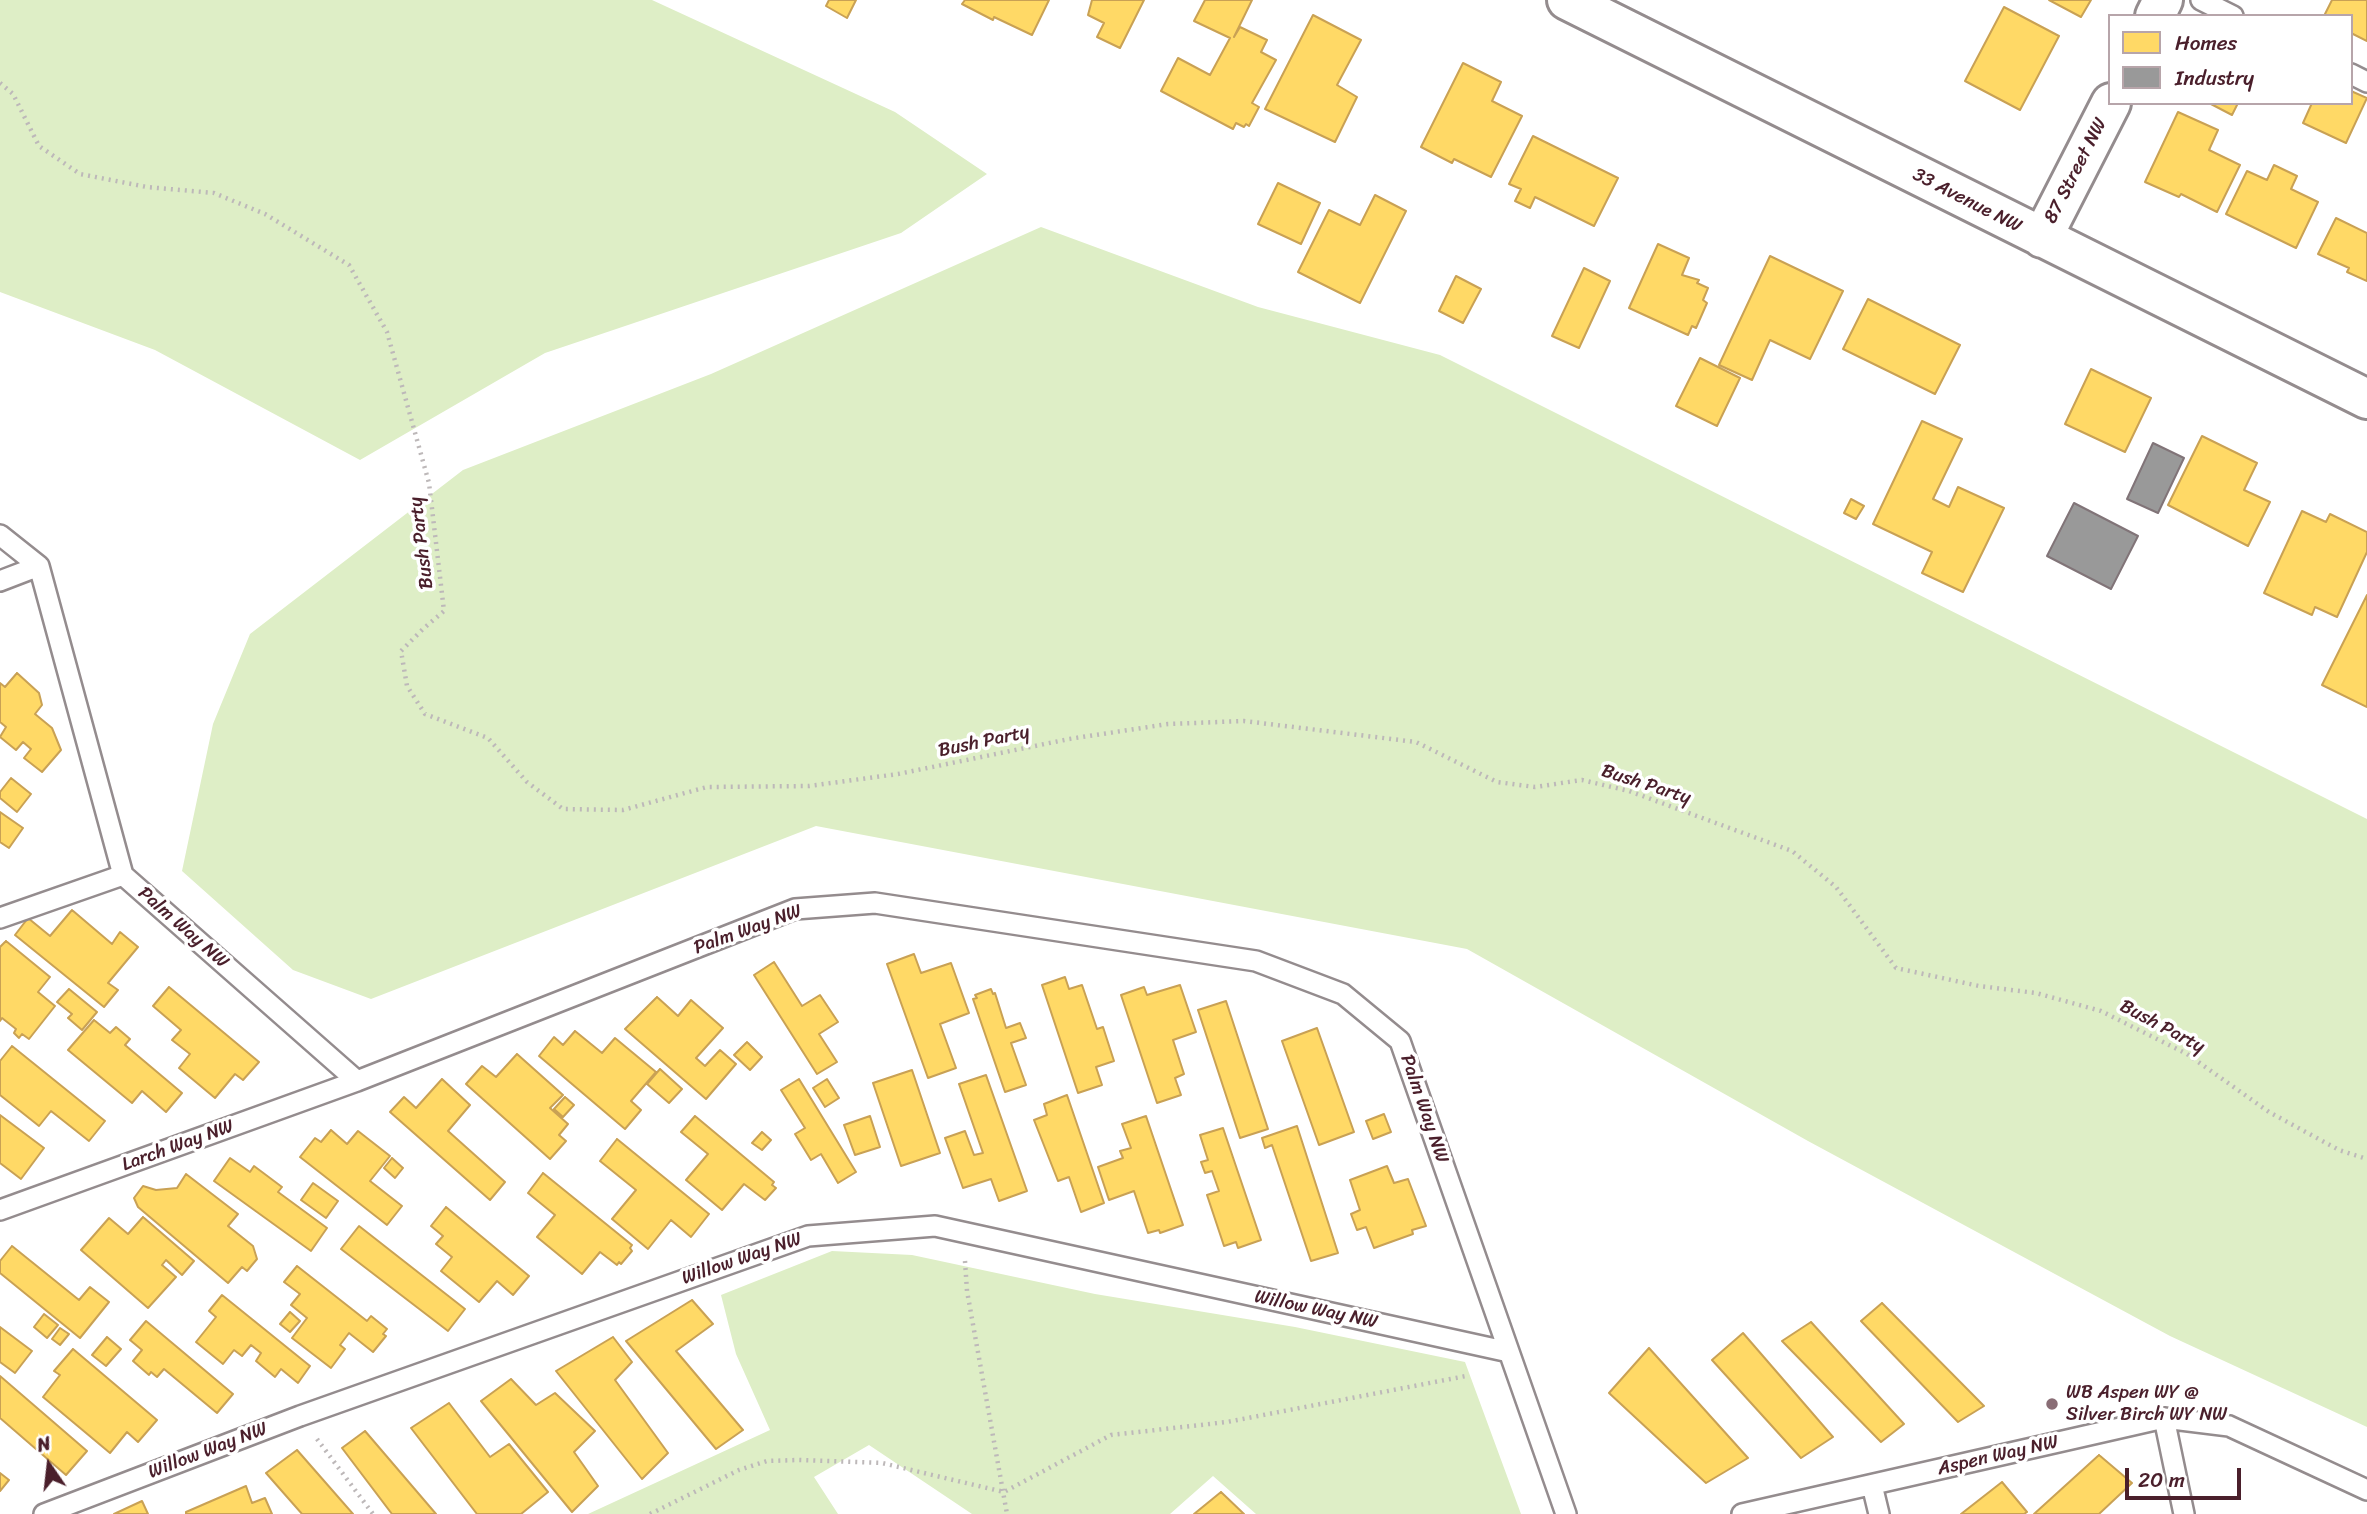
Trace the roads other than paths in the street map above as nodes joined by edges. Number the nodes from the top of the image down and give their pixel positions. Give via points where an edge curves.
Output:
1 (1567, 0) edge
2 (2202, 0) edge
3 (2229, 14) edge
4 (2110, 105) edge
5 (2042, 238) junction
6 (2367, 399) edge
7 (0, 536) edge
8 (39, 566) junction
9 (0, 581) edge
10 (123, 875) junction
11 (0, 918) edge
12 (356, 1081) junction
13 (0, 1210) edge
14 (1509, 1352) junction
15 (2164, 1418) junction
16 (1872, 1485) junction
17 (2367, 1490) edge
18 (44, 1514) edge
19 (1566, 1514) edge
20 (1742, 1514) edge
21 (1879, 1514) edge
22 (2183, 1514) edge

1 - 5 street, 33 Avenue NW
2 - 3 lane
4 - 5 street, 87 Street NW
5 - 6 street, 33 Avenue NW
7 - 8 lane
8 - 9 lane
8 - 10 lane, Palm Way NW
10 - 11 lane
10 - 12 lane, Palm Way NW
12 - 13 lane, Larch Way NW
12 - 14 lane, Palm Way NW via 795,909 875,903 1256,961 1343,994 1400,1041
14 - 18 lane, Willow Way NW via 935,1226 808,1236 300,1416
14 - 19 lane, Palm Way NW
15 - 16 lane, Aspen Way NW
15 - 17 lane, Aspen Way NW via 2230,1426
15 - 22 lane
16 - 20 lane, Aspen Way NW
16 - 21 lane

